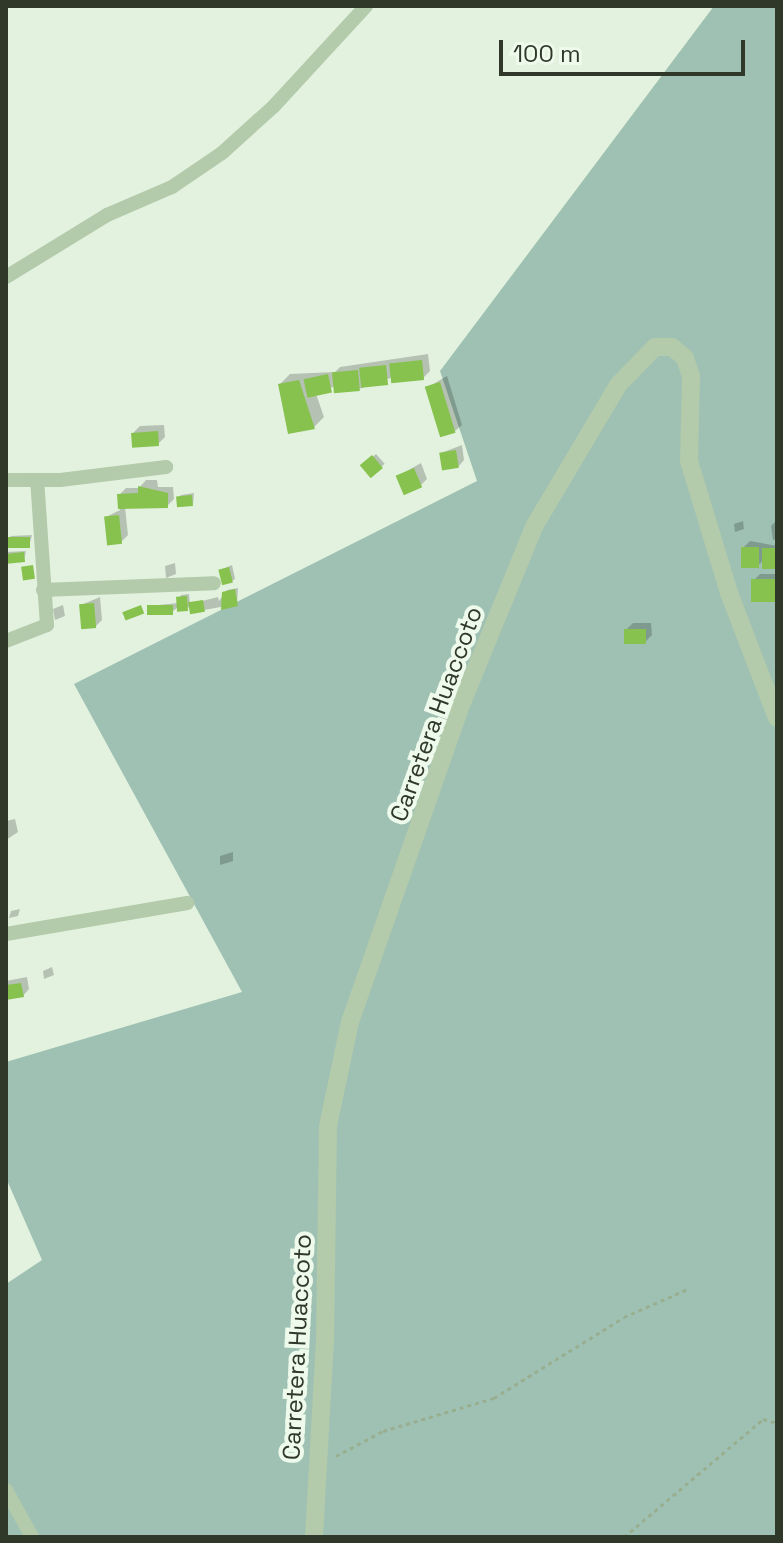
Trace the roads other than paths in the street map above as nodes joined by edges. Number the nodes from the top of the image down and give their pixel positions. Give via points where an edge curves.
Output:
1 (366, 6) edge
2 (6, 277) edge
3 (166, 467) dead end
4 (6, 480) edge
5 (37, 480) junction
6 (214, 583) dead end
7 (43, 590) junction
8 (6, 641) edge
9 (777, 718) edge
10 (187, 903) dead end
11 (6, 934) edge
12 (6, 1490) edge
13 (32, 1537) edge
14 (314, 1537) edge

1 - 2 street via 274,106 222,153 172,187 107,215
3 - 5 street
4 - 5 street
5 - 7 street
6 - 7 street
7 - 8 street via 44,629
9 - 14 street, Carretera Huaccoto via 729,593 689,461 691,376 685,358 672,347 655,347 618,385 535,525 459,710 350,1022 328,1126 325,1342
10 - 11 street
12 - 13 street

